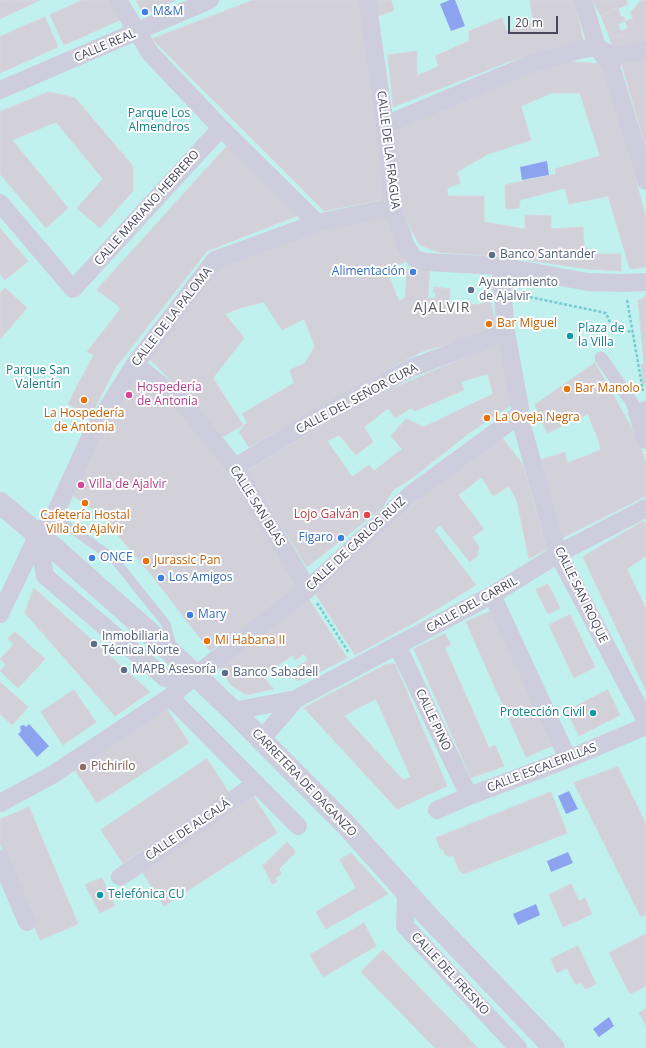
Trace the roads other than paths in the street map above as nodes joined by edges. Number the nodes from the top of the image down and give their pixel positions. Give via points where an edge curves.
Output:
1 (118, 0) edge
2 (210, 0) edge
3 (367, 0) edge
4 (583, 0) edge
5 (137, 32) junction
6 (598, 48) junction
7 (646, 50) edge
8 (0, 90) edge
9 (385, 125) junction
10 (221, 128) junction
11 (646, 181) edge
12 (0, 203) edge
13 (393, 207) junction
14 (317, 223) junction
15 (500, 266) junction
16 (646, 282) edge
17 (506, 332) junction
18 (601, 358) dead end
19 (135, 364) junction
20 (641, 412) edge
21 (519, 416) junction
22 (646, 440) edge
23 (234, 468) junction
24 (0, 503) edge
25 (646, 508) edge
26 (54, 516) junction
27 (38, 535) junction
28 (558, 554) junction
29 (308, 589) junction
30 (492, 595) junction
31 (0, 614) edge
32 (397, 645) junction
33 (175, 655) junction
34 (192, 678) junction
35 (170, 697) junction
36 (296, 699) junction
37 (233, 711) junction
38 (646, 721) edge
39 (646, 726) edge
40 (261, 740) junction
41 (568, 759) junction
42 (256, 784) junction
43 (468, 796) junction
44 (0, 803) edge
45 (437, 810) dead end
46 (298, 826) dead end
47 (0, 859) edge
48 (120, 876) dead end
49 (406, 892) junction
50 (27, 922) dead end
51 (518, 1048) edge
52 (554, 1048) edge

1 - 5 street
2 - 5 street, CALLE REAL
3 - 9 street, CALLE DE LA FRAGUA
4 - 6 street
5 - 8 street, CALLE REAL
5 - 10 street via 150,53
6 - 7 street via 615,57
6 - 9 street via 583,49 530,64
6 - 11 street via 611,66
9 - 13 street, CALLE DE LA FRAGUA
10 - 12 street, CALLE MARIANO HEBRERO via 73,289
10 - 14 street
13 - 14 street, CALLE DE LA PALOMA
13 - 15 street, CALLE DE LA FRAGUA via 406,246 415,259 426,262
14 - 19 street, CALLE DE LA PALOMA via 215,260
15 - 16 street via 588,282
15 - 17 street
17 - 21 street via 520,408
17 - 23 street, CALLE DEL SEÑOR CURA via 409,369 320,416
18 - 20 street
19 - 23 street, CALLE SAN BLAS via 184,404
19 - 26 street, CALLE DE LA PALOMA via 94,428
20 - 22 street
21 - 28 street, CALLE SAN ROQUE
21 - 29 street, CALLE DE CARLOS RUIZ via 411,494
23 - 29 street, CALLE SAN BLAS
24 - 27 street, CARRETERA DE DAGANZO
25 - 28 street, CALLE DEL CARRIL
26 - 27 street, CALLE DE LA PALOMA
26 - 33 lane via 114,559 166,624
27 - 31 street, CALLE DE LA PALOMA
27 - 33 street, CARRETERA DE DAGANZO
27 - 34 street via 45,576 165,678
28 - 30 street, CALLE DEL CARRIL
28 - 38 street, CALLE SAN ROQUE
29 - 34 street, CALLE DE CARLOS RUIZ
30 - 32 street, CALLE DEL CARRIL
30 - 41 street
32 - 36 street, CALLE DEL CARRIL
32 - 43 street, CALLE PINO
33 - 34 street, CARRETERA DE DAGANZO
34 - 35 street
34 - 37 street, CARRETERA DE DAGANZO
35 - 42 street
35 - 44 street via 52,775
36 - 37 street, CALLE DEL CARRIL
36 - 40 street, CALLE DEL CARRIL
37 - 40 street, CARRETERA DE DAGANZO
39 - 41 street, CALLE ESCALERILLAS
40 - 49 street, CARRETERA DE DAGANZO via 346,825
41 - 43 street, CALLE ESCALERILLAS
42 - 46 street
42 - 48 street, CALLE DE ALCALÁ
43 - 45 street, CALLE ESCALERILLAS
47 - 50 street
49 - 51 street, CALLE DEL FRESNO via 405,926
49 - 52 street, CARRETERA DE DAGANZO

